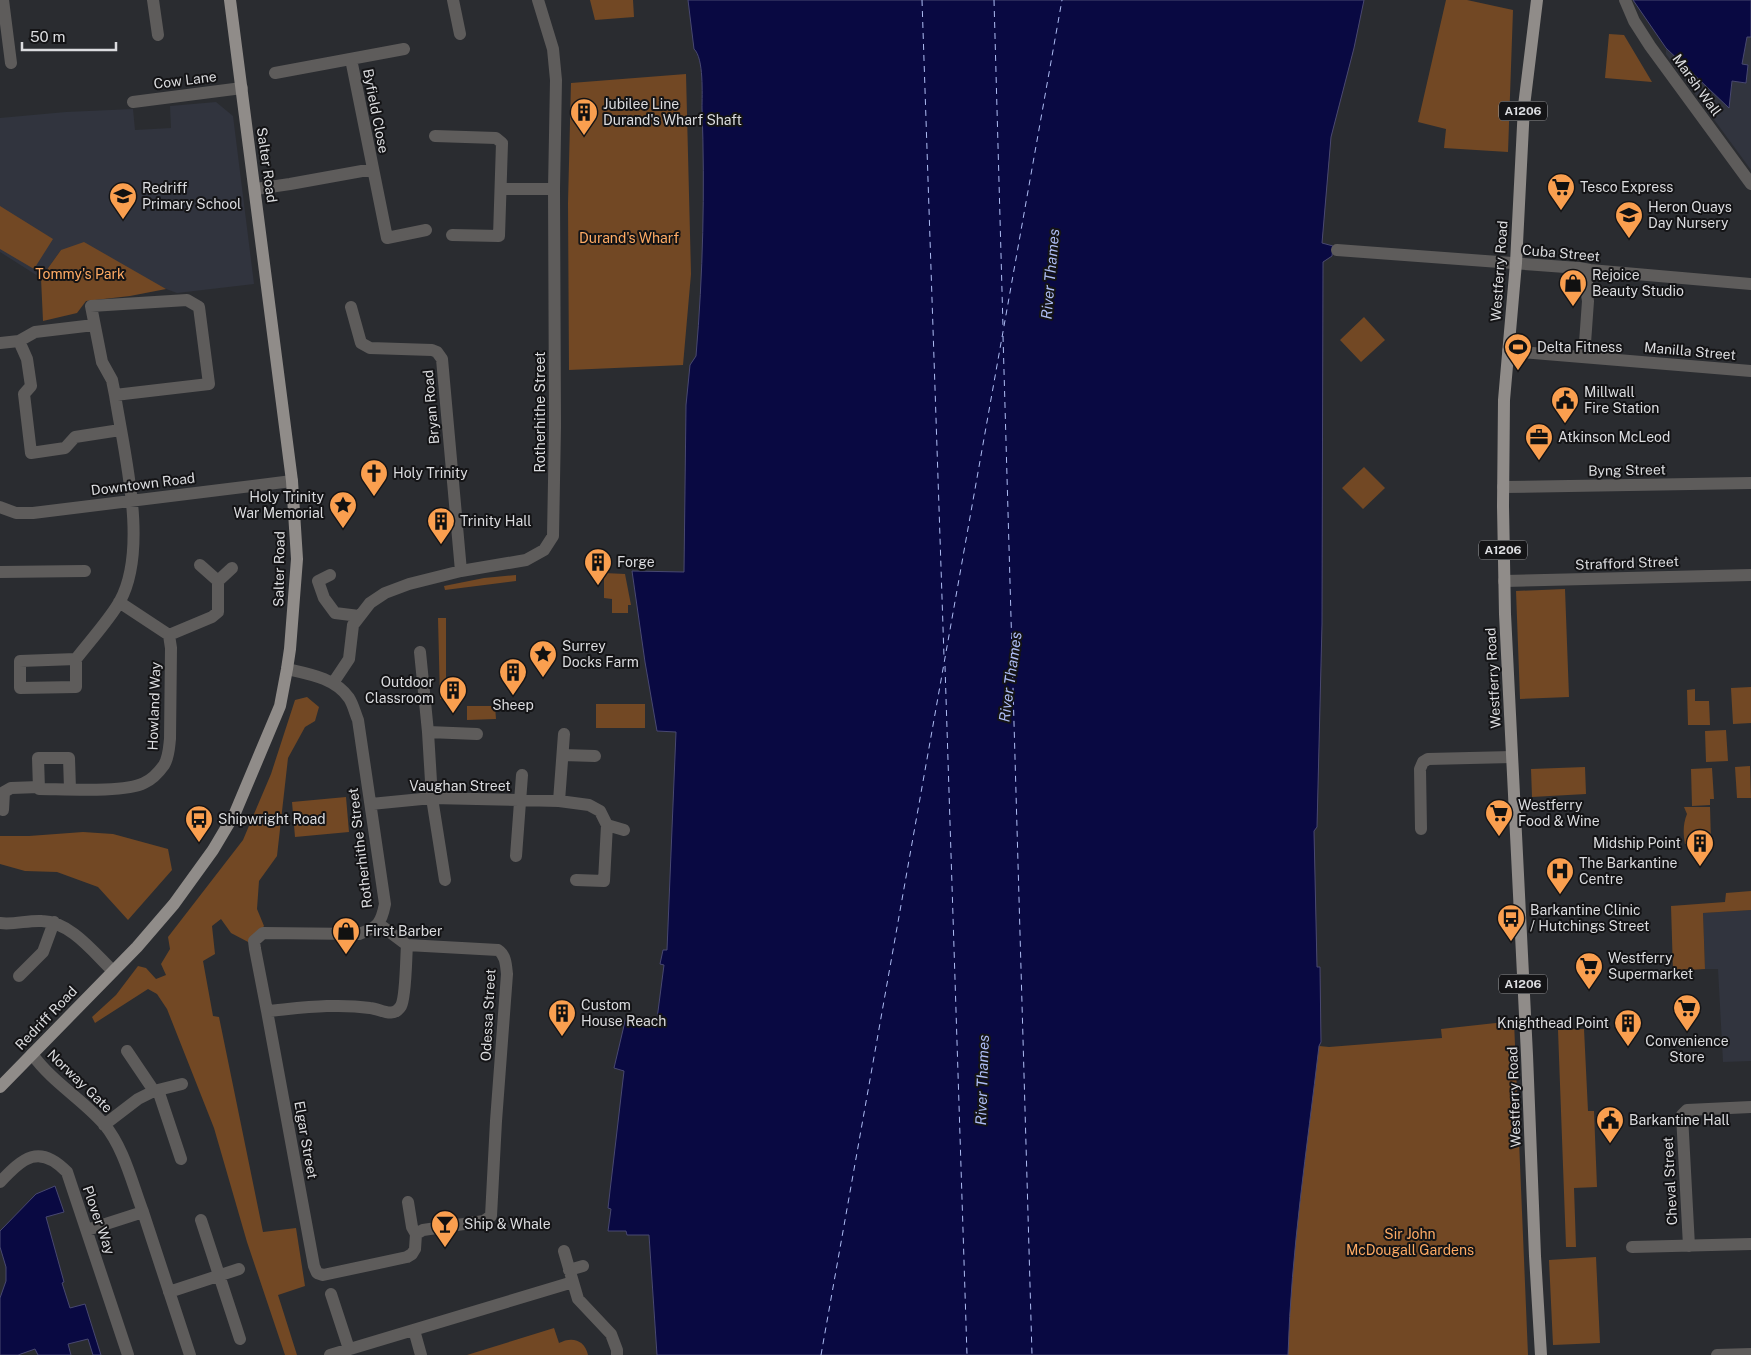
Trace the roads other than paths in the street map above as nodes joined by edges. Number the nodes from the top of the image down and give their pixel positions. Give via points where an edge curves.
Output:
1 (3, 0) edge
2 (153, 0) edge
3 (230, 0) edge
4 (454, 0) edge
5 (538, 0) edge
6 (1538, 0) edge
7 (1625, 0) edge
8 (460, 34) dead end
9 (158, 35) dead end
10 (404, 49) dead end
11 (350, 59) junction
12 (11, 63) dead end
13 (275, 73) dead end
14 (242, 88) junction
15 (133, 102) dead end
16 (434, 136) dead end
17 (373, 169) junction
18 (1751, 184) edge
19 (256, 188) junction
20 (554, 188) junction
21 (501, 189) junction
22 (426, 230) dead end
23 (452, 234) dead end
24 (1337, 250) dead end
25 (1516, 263) junction
26 (1590, 270) junction
27 (1751, 284) edge
28 (351, 307) dead end
29 (94, 325) junction
30 (20, 341) junction
31 (0, 343) edge
32 (1508, 351) junction
33 (1584, 357) junction
34 (1751, 371) edge
35 (115, 395) junction
36 (120, 430) junction
37 (292, 481) junction
38 (1751, 483) edge
39 (1503, 487) junction
40 (131, 501) junction
41 (1, 511) edge
42 (200, 566) dead end
43 (232, 568) dead end
44 (85, 571) dead end
45 (461, 571) junction
46 (0, 572) edge
47 (330, 575) dead end
48 (1751, 575) edge
49 (1504, 581) junction
50 (218, 582) junction
51 (119, 602) junction
52 (359, 616) junction
53 (169, 635) junction
54 (420, 652) dead end
55 (76, 659) junction
56 (287, 669) junction
57 (333, 683) junction
58 (428, 732) junction
59 (477, 734) dead end
60 (564, 734) dead end
61 (563, 755) junction
62 (596, 756) dead end
63 (1512, 757) junction
64 (522, 775) dead end
65 (38, 786) junction
66 (70, 789) junction
67 (432, 798) junction
68 (520, 800) junction
69 (559, 801) junction
70 (371, 804) junction
71 (3, 810) dead end
72 (607, 825) junction
73 (1421, 829) dead end
74 (624, 830) dead end
75 (516, 856) dead end
76 (445, 880) dead end
77 (576, 880) dead end
78 (54, 922) junction
79 (0, 923) edge
80 (379, 924) junction
81 (259, 936) joint
82 (407, 945) junction
83 (113, 971) junction
84 (18, 976) dead end
85 (267, 1011) junction
86 (127, 1051) dead end
87 (32, 1054) junction
88 (182, 1084) dead end
89 (0, 1087) edge
90 (156, 1090) junction
91 (1751, 1107) edge
92 (104, 1125) junction
93 (181, 1159) dead end
94 (0, 1182) edge
95 (408, 1202) dead end
96 (143, 1212) junction
97 (201, 1220) dead end
98 (87, 1230) junction
99 (416, 1234) junction
100 (1751, 1244) edge
101 (1689, 1246) junction
102 (1632, 1248) dead end
103 (564, 1251) dead end
104 (583, 1266) dead end
105 (239, 1269) dead end
106 (569, 1270) junction
107 (220, 1275) junction
108 (573, 1282) junction
109 (169, 1292) junction
110 (331, 1294) dead end
111 (414, 1330) junction
112 (240, 1339) dead end
113 (349, 1349) junction
114 (1751, 1354) edge
115 (128, 1355) edge
116 (190, 1355) edge
117 (330, 1355) edge
118 (422, 1355) edge
119 (617, 1355) edge
120 (1541, 1355) edge
121 (1717, 1355) edge
122 (1733, 1355) edge

1 - 12 street
2 - 9 street
3 - 14 main road, Salter Road
4 - 8 street
5 - 20 street, Rotherhithe Street via 553,49 556,80
6 - 25 main road, Westferry Road / A1206 via 1524,106
7 - 18 street, Marsh Wall via 1650,46
10 - 11 street, Byfield Close
11 - 13 street, Byfield Close
11 - 17 street, Byfield Close
14 - 15 street, Cow Lane
14 - 19 main road, Salter Road
16 - 21 street via 496,138 502,143
17 - 19 street, Byfield Close
17 - 22 street, Byfield Close via 387,238
19 - 37 main road, Salter Road
20 - 21 street
20 - 45 street, Rotherhithe Street via 553,536 544,550 526,560
21 - 23 street via 499,236
24 - 25 street, Cuba Street
25 - 26 street, Cuba Street
25 - 32 main road, Westferry Road / A1206
26 - 27 street, Cuba Street
26 - 33 street
28 - 45 street, Bryan Road via 360,343 370,348 432,350 438,352 442,359
29 - 30 street via 35,332
29 - 35 street via 102,362 112,380
29 - 35 street via 91,306 187,300 199,307 209,384
30 - 31 street
30 - 36 street via 27,359 31,386 24,394 31,452 65,448 75,437
32 - 33 street, Manilla Street
32 - 39 main road, Westferry Road / A1206
33 - 34 street, Manilla Street
35 - 36 street
36 - 40 street
37 - 40 street, Downtown Road
37 - 56 main road, Salter Road via 297,559
38 - 39 street, Byng Street
39 - 49 main road, Westferry Road / A1206
40 - 41 street, Downtown Road via 34,513
40 - 51 street via 133,557
42 - 50 street
43 - 50 street
44 - 46 street
45 - 52 street, Rotherhithe Street via 385,593
47 - 52 street via 318,581 335,614
48 - 49 street, Strafford Street
49 - 63 main road, Westferry Road / A1206
50 - 53 street via 218,612 212,618
51 - 53 street
51 - 55 street
52 - 57 street, Rotherhithe Street via 353,625 349,659
53 - 66 street, Howland Way via 170,738 165,764 143,784 125,788
54 - 58 street
55 - 55 street via 20,661 20,688 76,687
56 - 57 street, Rotherhithe Street
56 - 83 main road, Salter Road via 280,706 224,832 174,904
57 - 70 street, Rotherhithe Street via 349,698 358,720
58 - 59 street
58 - 67 street
60 - 61 street
61 - 62 street
61 - 69 street
63 - 73 street via 1428,759 1423,762 1420,769
63 - 120 main road, Westferry Road / A1206
64 - 68 street, Vaughan Street
65 - 66 street, Howland Way via 38,790
65 - 66 street via 38,758 70,758
65 - 71 street via 11,788 4,792
67 - 68 street, Vaughan Street
67 - 70 street, Vaughan Street
67 - 76 street
68 - 69 street, Vaughan Street
68 - 75 street, Vaughan Street
69 - 72 street, Vaughan Street via 589,805 600,811
70 - 80 street, Rotherhithe Street via 385,904
72 - 74 street
72 - 77 street via 604,881
78 - 79 street
78 - 83 street via 73,933
78 - 84 street via 43,952
80 - 81 street, Rotherhithe Street via 359,934 263,933
80 - 82 street
81 - 85 street, Elgar Street via 254,941
82 - 85 street via 404,997 394,1012 339,1006
82 - 99 street, Odessa Street via 498,950 502,953 507,974 491,1216 484,1221 423,1230
83 - 87 main road, Redriff Road
85 - 99 street, Elgar Street via 317,1274 407,1258 415,1249
86 - 90 street
87 - 89 main road, Redriff Road
87 - 92 street, Norway Gate via 41,1068
88 - 90 street
90 - 92 street via 138,1099
90 - 93 street
91 - 101 street, Cheval Street via 1687,1110 1682,1115
92 - 96 street, Norway Gate via 119,1150
94 - 98 street, Plover Way via 18,1163 30,1157 50,1158 67,1172
95 - 99 street
96 - 98 street
96 - 109 street, Norway Gate
97 - 107 street
98 - 115 street, Plover Way
100 - 101 street
101 - 102 street
103 - 106 street
104 - 106 street
105 - 107 street
106 - 108 street
107 - 109 street
107 - 112 street
108 - 111 street
108 - 119 street via 578,1299 611,1334
109 - 116 street, Norway Gate
110 - 113 street
111 - 113 street
111 - 118 street
113 - 117 street
114 - 122 street
121 - 122 street

